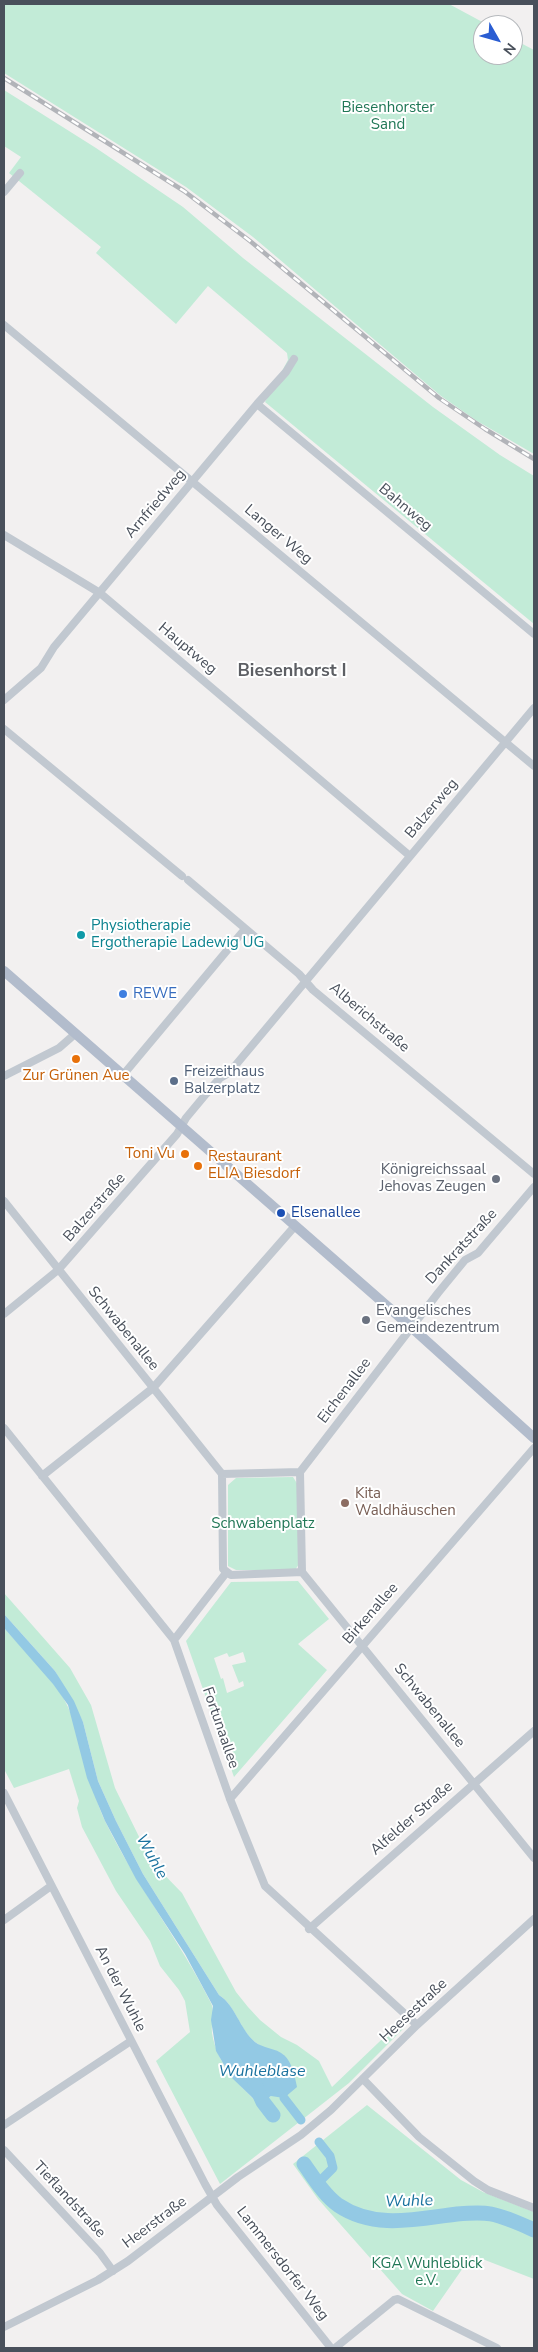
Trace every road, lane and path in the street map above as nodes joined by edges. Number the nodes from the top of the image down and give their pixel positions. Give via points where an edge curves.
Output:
1 (20, 173) dead end
2 (4, 192) edge
3 (4, 325) edge
4 (294, 359) dead end
5 (257, 404) junction
6 (192, 482) junction
7 (4, 535) edge
8 (100, 594) junction
9 (534, 634) edge
10 (4, 700) edge
11 (534, 708) edge
12 (4, 729) edge
13 (506, 742) junction
14 (534, 766) edge
15 (410, 856) junction
16 (351, 928) joint
17 (245, 929) junction
18 (4, 971) edge
19 (306, 982) junction
20 (75, 1034) junction
21 (4, 1076) edge
22 (123, 1076) junction
23 (181, 1127) junction
24 (534, 1174) edge
25 (534, 1187) edge
26 (4, 1201) edge
27 (295, 1226) junction
28 (58, 1270) junction
29 (4, 1314) edge
30 (411, 1327) junction
31 (153, 1388) junction
32 (4, 1428) edge
33 (534, 1438) edge
34 (534, 1448) edge
35 (300, 1472) junction
36 (222, 1474) junction
37 (42, 1476) junction
38 (302, 1572) junction
39 (226, 1573) junction
40 (174, 1640) junction
41 (362, 1645) junction
42 (534, 1731) edge
43 (474, 1783) junction
44 (4, 1793) edge
45 (230, 1798) junction
46 (534, 1858) edge
47 (51, 1886) junction
48 (534, 1919) edge
49 (4, 1920) edge
50 (309, 1929) junction
51 (417, 2025) junction
52 (131, 2041) junction
53 (363, 2079) junction
54 (4, 2125) edge
55 (313, 2125) joint
56 (4, 2150) edge
57 (213, 2197) junction
58 (534, 2208) edge
59 (113, 2271) junction
60 (4, 2327) edge
61 (333, 2348) edge
62 (497, 2348) edge

1 - 2 street
3 - 6 street, Langer Weg
4 - 5 street, Arnfriedweg
5 - 6 street, Arnfriedweg
5 - 9 street, Bahnweg
6 - 8 street, Arnfriedweg
6 - 13 street, Langer Weg
7 - 8 street, Hauptweg
8 - 10 street, Arnfriedweg via 54,647 41,668
8 - 15 street, Hauptweg
11 - 13 street, Balzerweg
12 - 17 street, Alberichstraße
13 - 14 street, Langer Weg
13 - 15 street, Balzerweg
15 - 16 street, Balzerweg
16 - 19 street, Balzerstraße
17 - 19 street, Alberichstraße
17 - 22 street
18 - 20 main road
19 - 23 street, Balzerstraße via 229,1073 206,1094
19 - 24 street, Alberichstraße
20 - 21 street via 59,1048
20 - 22 main road
22 - 23 main road
23 - 27 main road
23 - 28 street, Balzerstraße
25 - 30 street, Dankratstraße via 478,1253 465,1260
26 - 28 street, Schwabenallee
27 - 30 main road
27 - 31 street
28 - 29 street, Balzerstraße
28 - 31 street, Schwabenallee
30 - 33 main road
30 - 35 street, Eichenallee
31 - 36 street, Schwabenallee
31 - 37 street
32 - 37 street, Fortunaallee
34 - 41 street, Birkenallee
35 - 36 street
35 - 38 street
36 - 39 street via 223,1569
37 - 40 street, Fortunaallee
38 - 39 street
38 - 41 street, Schwabenallee
39 - 40 street
40 - 45 street, Fortunaallee
41 - 43 street, Schwabenallee
41 - 45 street, Birkenallee
42 - 43 street, Alfelder Straße
43 - 46 street, Schwabenallee
43 - 50 street, Alfelder Straße
44 - 47 street, An der Wuhle
45 - 50 street, Fortunaallee via 265,1886
47 - 49 street
47 - 52 street, An der Wuhle
48 - 51 street, Heesestraße
50 - 51 street, Fortunaallee
51 - 53 street, Heesestraße
52 - 54 street
52 - 57 street, An der Wuhle
53 - 55 street, Heesestraße
53 - 58 street via 419,2137 474,2181
55 - 57 street, Heerstraße
56 - 59 street, Tieflandstraße
57 - 59 street, Heerstraße
57 - 61 street, Lammersdorfer Weg
59 - 60 street, Heerstraße
61 - 62 street via 398,2299

